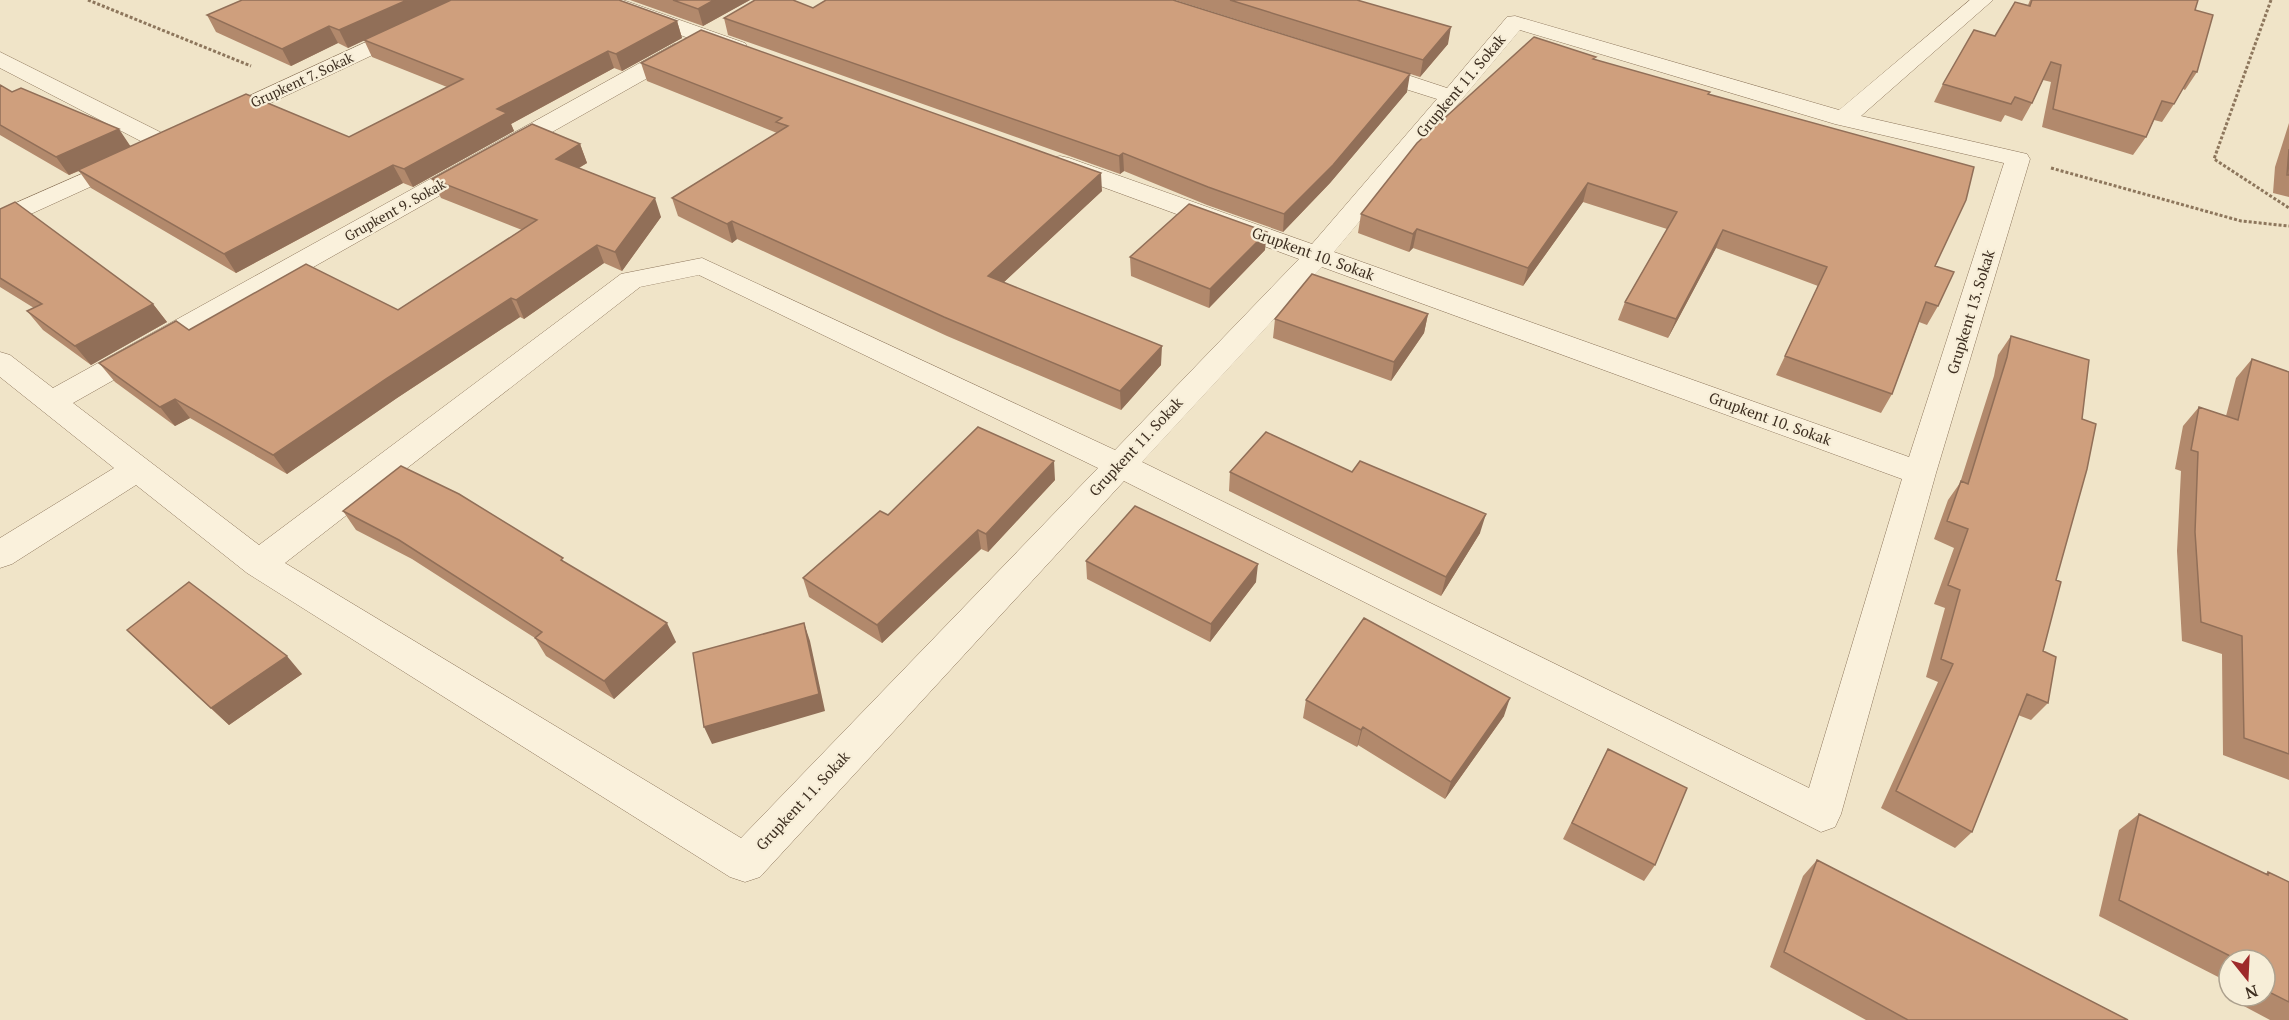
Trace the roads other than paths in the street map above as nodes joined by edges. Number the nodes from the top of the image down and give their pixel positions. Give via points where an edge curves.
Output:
1 (474, 0) edge
2 (603, 0) edge
3 (1983, 0) edge
4 (733, 21) edge
5 (705, 36) junction
6 (760, 56) edge
7 (0, 59) edge
8 (1351, 64) edge
9 (1453, 97) junction
10 (1843, 119) junction
11 (165, 144) junction
12 (1039, 156) edge
13 (0, 220) edge
14 (1317, 256) junction
15 (0, 362) edge
16 (51, 402) junction
17 (1119, 465) junction
18 (137, 469) junction
19 (1920, 473) junction
20 (0, 555) edge
21 (259, 564) junction

1 - 11 street, Grupkent 7. Sokak
2 - 5 street
3 - 10 street
4 - 5 street, Grupkent 9. Sokak
5 - 6 street
5 - 16 street, Grupkent 9. Sokak
7 - 11 street
8 - 9 street
9 - 10 street, Grupkent 11. Sokak via 1515,22
9 - 14 street, Grupkent 11. Sokak
10 - 19 street, Grupkent 13. Sokak via 2018,159
11 - 13 street, Grupkent 7. Sokak
12 - 14 street, Grupkent 10. Sokak
14 - 17 street, Grupkent 11. Sokak
14 - 19 street, Grupkent 10. Sokak
15 - 16 street
16 - 18 street
17 - 19 street, Grupkent 13. Sokak via 1821,814
17 - 21 street via 702,266 631,280
17 - 21 street, Grupkent 11. Sokak via 745,862
18 - 20 street
18 - 21 street

